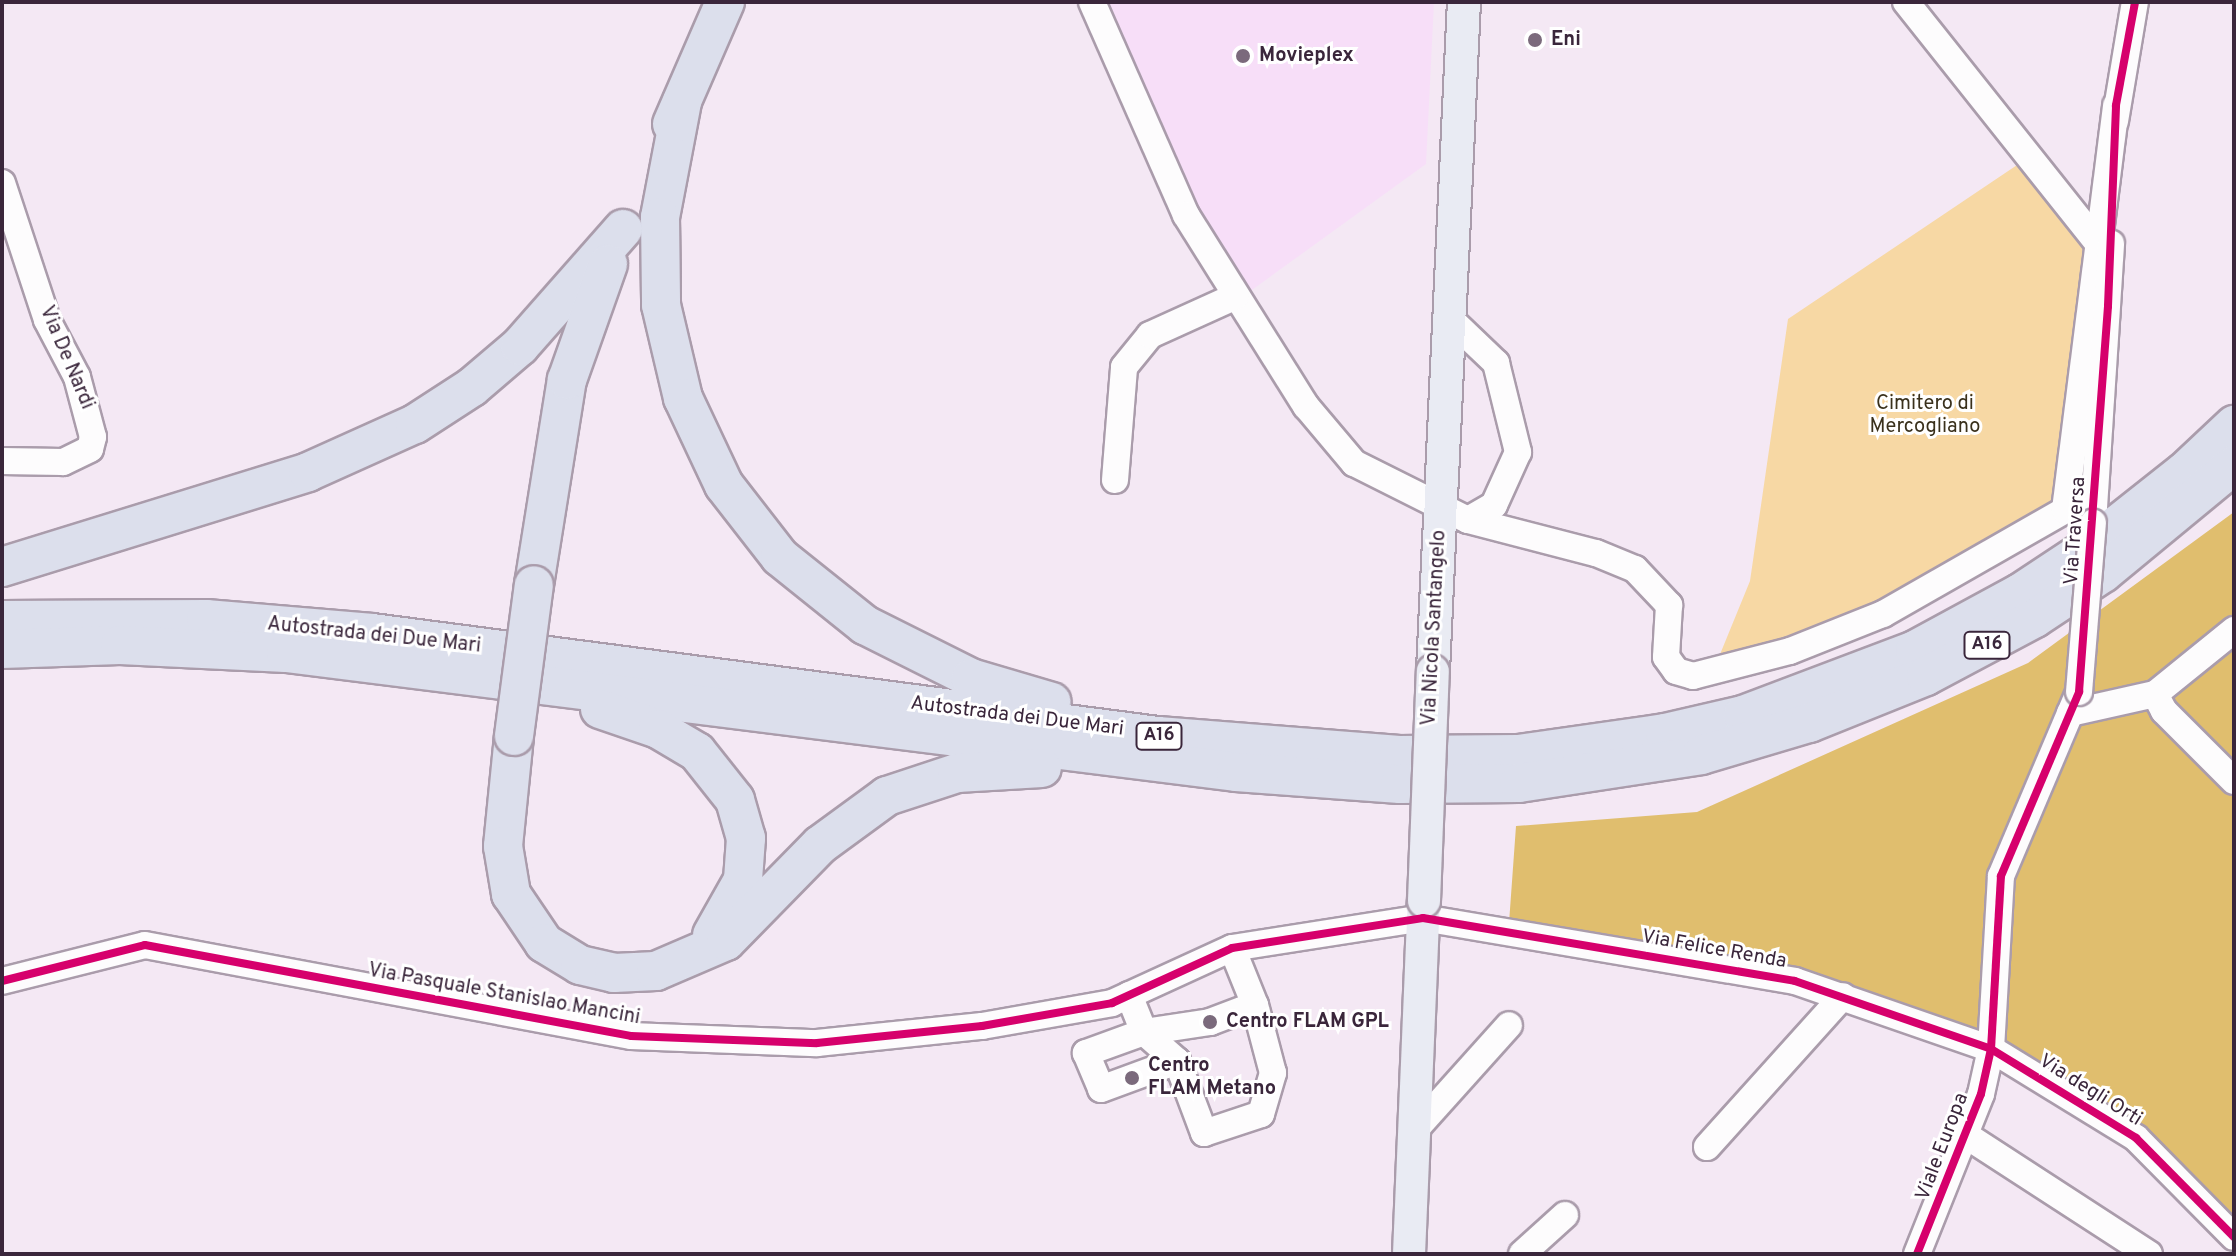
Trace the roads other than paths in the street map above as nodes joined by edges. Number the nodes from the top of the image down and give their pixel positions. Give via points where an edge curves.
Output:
1 (725, 2) edge
2 (1092, 2) edge
3 (1464, 2) edge
4 (1906, 2) edge
5 (2135, 2) edge
6 (682, 102) junction
7 (2116, 105) junction
8 (2, 183) edge
9 (623, 229) junction
10 (2096, 241) junction
11 (1236, 296) junction
12 (1450, 319) junction
13 (2234, 425) edge
14 (2, 461) edge
15 (2234, 465) edge
16 (1115, 480) dead end
17 (1454, 515) junction
18 (2, 567) edge
19 (2, 620) edge
20 (2234, 630) edge
21 (60, 646) junction
22 (2, 649) edge
23 (2155, 694) junction
24 (2074, 703) junction
25 (1518, 754) junction
26 (1701, 755) junction
27 (2234, 781) edge
28 (1424, 910) junction
29 (1232, 948) junction
30 (680, 963) junction
31 (2, 981) edge
32 (1129, 995) junction
33 (1843, 996) junction
34 (1255, 1005) junction
35 (1509, 1025) dead end
36 (1144, 1032) junction
37 (1991, 1049) junction
38 (1177, 1061) junction
39 (1414, 1131) junction
40 (1967, 1136) junction
41 (1707, 1147) dead end
42 (1565, 1215) dead end
43 (2234, 1237) edge
44 (1409, 1254) edge
45 (1522, 1254) edge
46 (1917, 1254) edge
47 (2149, 1254) edge

1 - 6 highway
2 - 11 street via 1186,215
3 - 12 main road, Via Nicola Santangelo
4 - 10 street
5 - 7 street, Via Traversa
6 - 9 highway
6 - 25 highway via 663,188 658,246 661,305 675,373 709,458 741,510 780,557 836,605 900,645 960,673 1079,708
7 - 10 street
7 - 24 street, Via Traversa, bridge via 2093,523
8 - 14 street, Via De Nardi via 47,320 77,377 93,437 90,449 63,462
9 - 18 highway via 520,346 472,387 415,424 308,472
9 - 30 highway, bridge via 567,380 514,736 504,862 511,894 529,927 562,956 597,970 637,974
10 - 17 street via 2065,510 1883,614 1790,651 1693,676 1676,671 1666,657 1669,605 1635,569 1596,553
11 - 16 street via 1150,335 1124,367
11 - 17 street via 1306,406 1354,463
12 - 17 main road, Via Nicola Santangelo
12 - 17 street via 1496,363 1518,452 1494,505
13 - 25 highway, Autostrada dei Due Mari / A16 via 2088,548 2020,593 1915,650 1743,715 1665,733
15 - 26 highway, Autostrada dei Due Mari / A16 via 2103,573 1981,649 1853,707
17 - 28 main road, Via Nicola Santangelo, bridge via 1433,671
19 - 25 highway, Autostrada dei Due Mari / A16 via 206,619 357,632 1171,737 1385,755
20 - 23 street
21 - 22 highway, Autostrada dei Due Mari / A16
21 - 26 highway, Autostrada dei Due Mari / A16 via 203,647 326,657 1318,780 1519,783
21 - 30 highway via 541,699 610,711 658,729 697,752 726,784 743,817 746,838 737,898 716,931
23 - 24 street
23 - 27 street via 2164,711
24 - 37 street, Via Traversa via 2001,876
26 - 30 highway via 1591,787 1460,800 1317,795 1063,768 946,775 864,809 820,845 726,941
28 - 29 street, Via Pasquale Stanislao Mancini
28 - 33 street, Via Felice Renda via 1795,981
28 - 39 main road, Via Nicola Santangelo
29 - 32 street, Via Pasquale Stanislao Mancini
29 - 34 street
31 - 32 street, Via Pasquale Stanislao Mancini via 145,945 631,1036 817,1043 982,1026 1112,1003
32 - 36 street
33 - 37 street, Via Felice Renda
33 - 41 street
34 - 36 street via 1210,1022
34 - 38 street via 1273,1073 1261,1114 1204,1133
35 - 39 street
36 - 38 street
36 - 38 street via 1086,1053 1101,1089
37 - 40 street, Viale Europa
37 - 43 street, Via degli Orti via 2136,1138
39 - 44 main road, Via Nicola Santangelo
40 - 46 street, Viale Europa
40 - 47 street
42 - 45 street

